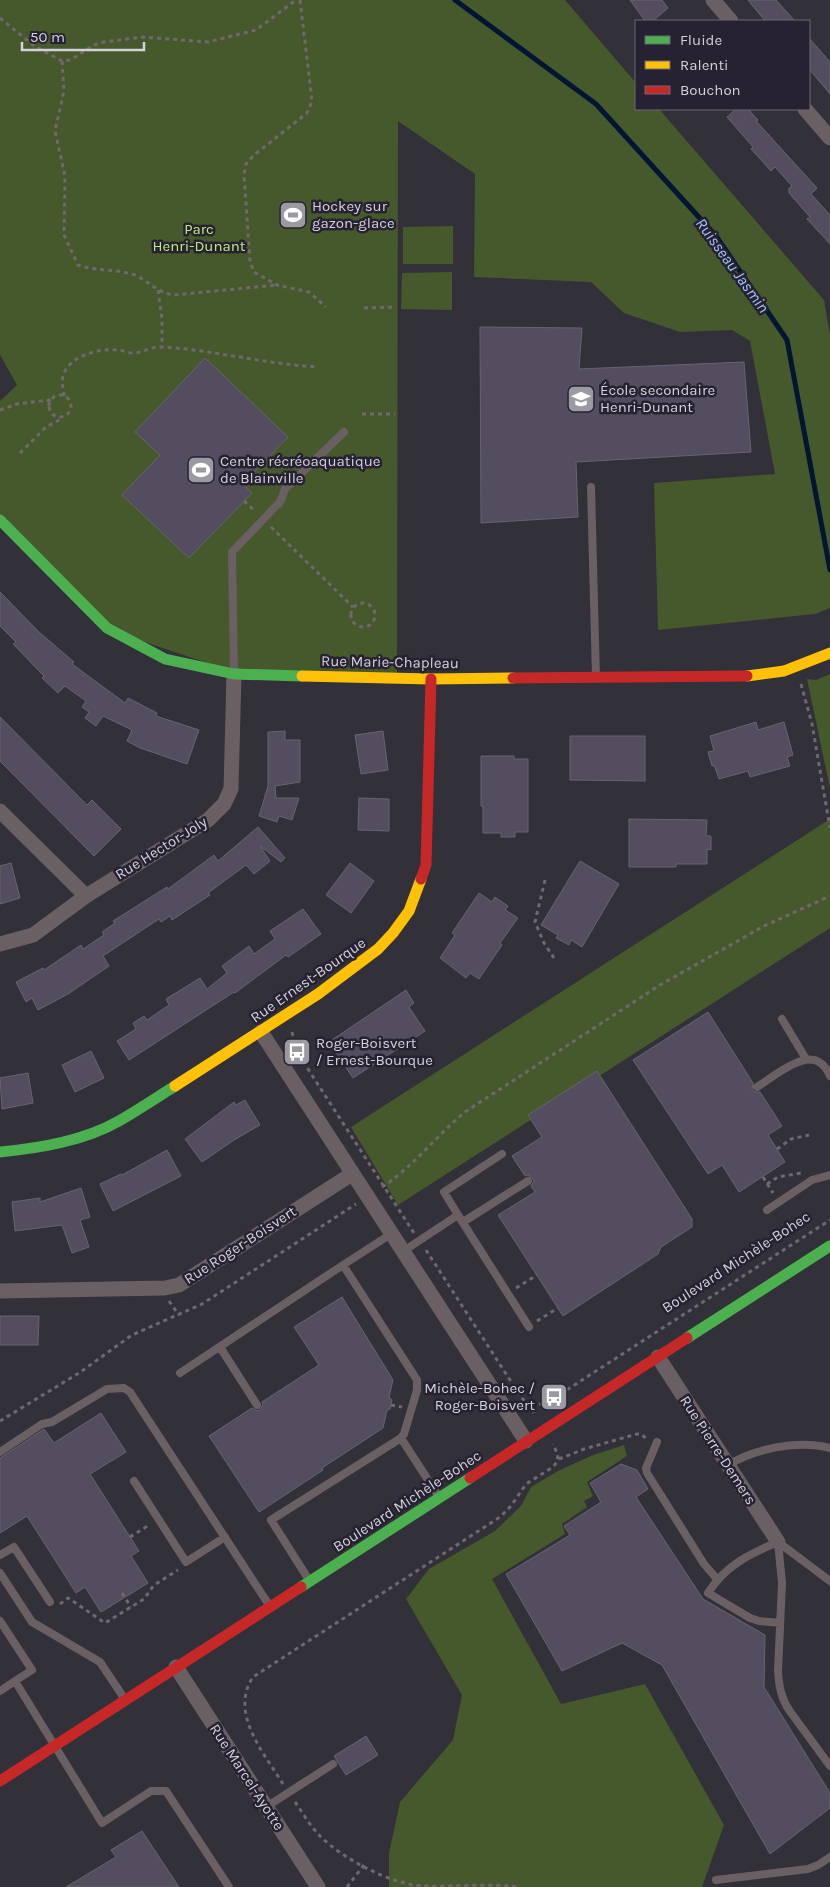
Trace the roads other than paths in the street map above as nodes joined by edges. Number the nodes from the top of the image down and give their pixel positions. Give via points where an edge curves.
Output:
1 (713, 0) edge
2 (730, 20) edge
3 (806, 110) edge
4 (830, 138) edge
5 (344, 432) dead end
6 (591, 487) dead end
7 (0, 520) edge
8 (830, 653) edge
9 (234, 674) junction
10 (596, 677) junction
11 (431, 678) junction
12 (0, 811) edge
13 (86, 896) junction
14 (0, 944) edge
15 (782, 1019) dead end
16 (261, 1032) junction
17 (806, 1059) junction
18 (830, 1076) edge
19 (756, 1087) dead end
20 (0, 1152) edge
21 (502, 1154) dead end
22 (352, 1174) junction
23 (830, 1175) edge
24 (528, 1181) dead end
25 (767, 1210) dead end
26 (458, 1215) junction
27 (463, 1222) junction
28 (391, 1234) junction
29 (830, 1246) edge
30 (402, 1252) junction
31 (344, 1264) junction
32 (0, 1290) edge
33 (529, 1327) dead end
34 (220, 1347) junction
35 (658, 1357) junction
36 (180, 1372) dead end
37 (257, 1405) dead end
38 (401, 1438) junction
39 (526, 1441) junction
40 (655, 1446) road end
41 (830, 1448) edge
42 (0, 1452) edge
43 (728, 1464) junction
44 (134, 1481) dead end
45 (439, 1498) junction
46 (225, 1538) junction
47 (778, 1542) junction
48 (0, 1555) edge
49 (0, 1573) edge
50 (717, 1579) junction
51 (310, 1581) junction
52 (830, 1581) edge
53 (50, 1602) dead end
54 (270, 1607) junction
55 (0, 1620) edge
56 (780, 1624) junction
57 (176, 1667) junction
58 (15, 1681) junction
59 (0, 1691) edge
60 (125, 1700) junction
61 (54, 1746) junction
62 (333, 1764) dead end
63 (830, 1766) edge
64 (0, 1781) edge
65 (266, 1807) junction
66 (830, 1857) edge
67 (716, 1880) dead end
68 (229, 1887) edge
69 (318, 1887) edge

1 - 2 street
3 - 4 street
5 - 9 lane via 285,489 280,502 232,552
6 - 10 lane
7 - 9 street, Rue Marie-Chapleau via 107,628 165,659
8 - 10 street, Rue Marie-Chapleau via 784,671 750,676
9 - 11 street, Rue Marie-Chapleau
9 - 13 street, Rue Hector-Joly via 231,789 224,804 208,820
10 - 11 street, Rue Marie-Chapleau
11 - 16 street, Rue Ernest-Bourque via 426,865 409,911 378,949
12 - 13 street
13 - 14 street, Rue Hector-Joly via 33,935
15 - 17 lane
16 - 20 street, Rue Ernest-Bourque via 101,1130 53,1144
16 - 22 street
17 - 18 lane via 820,1061
17 - 19 lane
21 - 26 lane via 444,1192
22 - 28 street
22 - 32 street, Rue Roger-Boisvert via 179,1285 165,1288
23 - 25 lane via 812,1180
24 - 27 lane
26 - 27 lane
26 - 30 lane
27 - 33 lane
28 - 30 street
28 - 31 lane
29 - 35 street, Boulevard Michèle-Bohec
30 - 39 street
31 - 34 lane
31 - 38 lane via 416,1380 417,1390
34 - 36 lane
34 - 37 lane
35 - 39 street, Boulevard Michèle-Bohec
35 - 43 street, Rue Pierre-Demers
38 - 45 lane
38 - 51 lane via 272,1520
39 - 45 street, Boulevard Michèle-Bohec
40 - 50 lane via 647,1473 704,1564
41 - 43 lane via 792,1445 746,1456
42 - 46 lane via 98,1393 124,1388 130,1392
43 - 47 street, Rue Pierre-Demers
44 - 46 lane via 186,1562
45 - 51 street, Boulevard Michèle-Bohec
46 - 54 lane
47 - 50 lane via 750,1555
47 - 52 lane
47 - 56 lane via 782,1582
48 - 53 lane via 14,1547
49 - 60 lane via 32,1622 100,1662
50 - 56 lane via 708,1594 750,1618
51 - 54 street, Boulevard Michèle-Bohec
54 - 57 street, Boulevard Michèle-Bohec
55 - 58 lane via 32,1670
56 - 63 lane via 778,1671 781,1694
57 - 60 street, Boulevard Michèle-Bohec
57 - 65 street, Rue Marcel-Ayotte
58 - 59 lane
58 - 61 lane
60 - 61 street, Boulevard Michèle-Bohec
61 - 64 street, Boulevard Michèle-Bohec
61 - 68 lane via 102,1823 151,1791 166,1791
62 - 65 lane
65 - 69 street, Rue Marcel-Ayotte
66 - 67 lane via 808,1869

